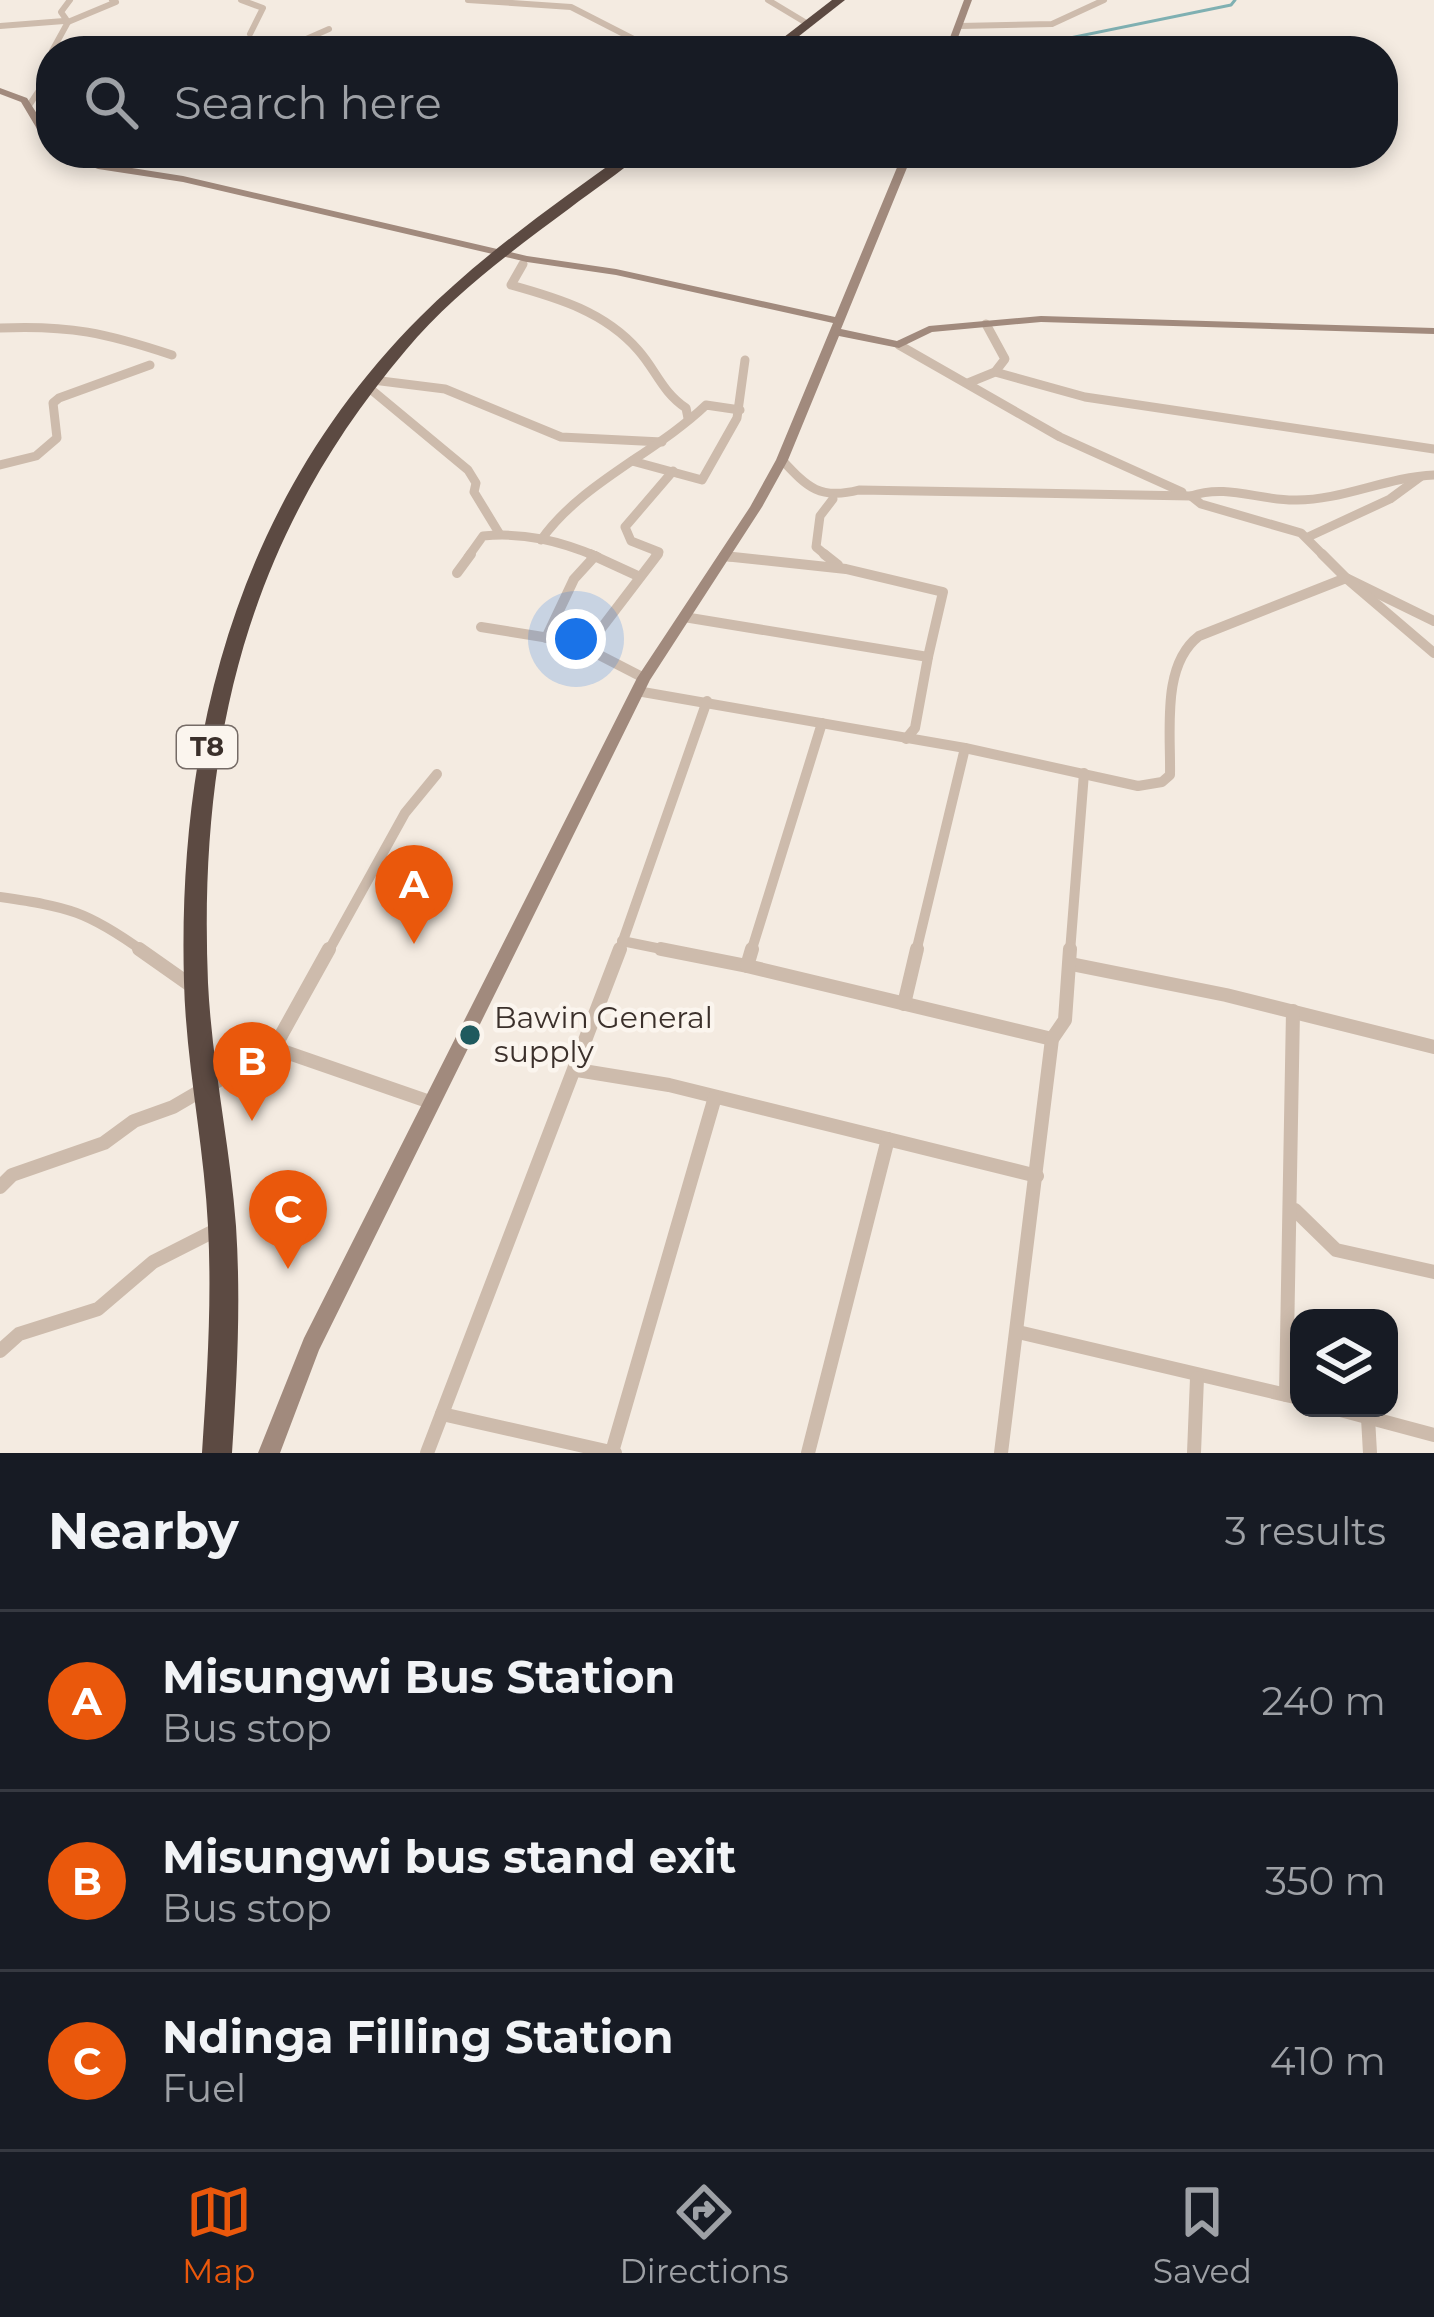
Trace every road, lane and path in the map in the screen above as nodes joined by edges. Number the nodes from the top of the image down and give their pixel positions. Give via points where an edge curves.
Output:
1 (70, 0) edge
2 (112, 0) edge
3 (241, 0) edge
4 (468, 0) edge
5 (768, 0) edge
6 (839, 0) edge
7 (968, 0) edge
8 (1104, 0) edge
9 (66, 21) junction
10 (808, 25) junction
11 (0, 26) edge
12 (958, 26) junction
13 (328, 29) dead end
14 (250, 34) dead end
15 (59, 36) edge
16 (312, 36) edge
17 (626, 36) edge
18 (793, 36) edge
19 (954, 36) edge
20 (36, 89) edge
21 (0, 91) edge
22 (28, 107) junction
23 (36, 120) edge
24 (111, 168) edge
25 (614, 168) edge
26 (902, 168) edge
27 (514, 258) junction
28 (986, 324) junction
29 (836, 326) junction
30 (0, 328) edge
31 (1434, 331) edge
32 (899, 345) junction
33 (172, 355) dead end
34 (745, 360) dead end
35 (150, 365) dead end
36 (994, 372) junction
37 (968, 383) junction
38 (370, 384) junction
39 (740, 410) junction
40 (688, 418) junction
41 (662, 442) junction
42 (1434, 449) edge
43 (782, 460) junction
44 (632, 461) junction
45 (0, 465) edge
46 (674, 471) junction
47 (1428, 475) edge
48 (1190, 496) junction
49 (832, 500) junction
50 (499, 533) junction
51 (1308, 537) junction
52 (541, 540) junction
53 (595, 556) junction
54 (724, 556) junction
55 (846, 569) junction
56 (457, 573) dead end
57 (638, 576) junction
58 (1346, 578) junction
59 (684, 617) junction
60 (1434, 621) edge
61 (481, 627) dead end
62 (545, 638) junction
63 (587, 647) junction
64 (1434, 653) edge
65 (928, 657) junction
66 (640, 684) junction
67 (706, 701) junction
68 (822, 723) junction
69 (906, 740) junction
70 (965, 748) junction
71 (1084, 773) junction
72 (437, 774) dead end
73 (0, 897) edge
74 (622, 941) junction
75 (1071, 964) junction
76 (746, 966) junction
77 (196, 988) junction
78 (904, 1004) junction
79 (1293, 1011) junction
80 (1052, 1039) junction
81 (1434, 1047) edge
82 (274, 1048) junction
83 (577, 1070) junction
84 (209, 1083) junction
85 (715, 1096) junction
86 (430, 1102) junction
87 (888, 1139) junction
88 (1037, 1176) junction
89 (0, 1187) edge
90 (1293, 1207) junction
91 (222, 1227) junction
92 (1434, 1272) edge
93 (1292, 1309) edge
94 (1018, 1333) junction
95 (0, 1351) edge
96 (1197, 1378) junction
97 (1290, 1396) edge
98 (442, 1414) junction
99 (1365, 1417) edge
100 (1368, 1418) junction
101 (1434, 1435) edge
102 (217, 1453) edge
103 (269, 1453) edge
104 (427, 1453) edge
105 (613, 1453) edge
106 (808, 1453) edge
107 (1001, 1453) edge
108 (1194, 1453) edge
109 (1370, 1453) edge

1 - 9 street via 61,12
2 - 9 street
3 - 14 street via 263,8
4 - 17 street via 560,4
5 - 10 street
6 - 10 highway
7 - 12 street
8 - 12 street via 1065,22
9 - 11 street
9 - 15 street
10 - 18 highway
12 - 19 street
13 - 16 street
20 - 22 street
21 - 22 street
22 - 23 street
24 - 27 street
25 - 27 highway, T8
26 - 29 street
27 - 29 street
27 - 38 highway, T8 via 401,344
27 - 40 street via 512,285 566,297 604,319
28 - 31 street
28 - 32 street via 928,329
28 - 36 street via 1005,359
29 - 32 street
29 - 43 street
30 - 33 street via 101,331
32 - 37 street
34 - 39 street
35 - 45 street via 59,398 57,438 48,449
36 - 37 street
36 - 42 street via 1085,397
37 - 48 street
38 - 41 street via 445,389 561,437
38 - 50 street via 468,470
38 - 77 highway, T8 via 285,506 220,677 195,838
39 - 40 street via 706,405
39 - 46 street via 702,480
40 - 41 street
41 - 44 street
43 - 49 street via 817,497
43 - 54 street
44 - 46 street
44 - 52 street via 557,517
46 - 57 street via 625,527 631,541 659,552
47 - 48 street via 1304,500 1223,491
47 - 51 street
48 - 49 street via 859,490
48 - 51 street
49 - 55 street via 820,516 816,547
50 - 52 street
50 - 56 street via 483,536
51 - 58 street
52 - 53 street
53 - 57 street
53 - 62 street
54 - 55 street
54 - 59 street
55 - 65 street via 943,592
57 - 63 street
58 - 60 street
58 - 64 street
58 - 71 street via 1182,649 1170,775 1162,782 1138,786
59 - 65 street
59 - 66 street
61 - 62 street
62 - 63 street
63 - 66 street
65 - 69 street
66 - 67 street
66 - 86 street
67 - 68 street
67 - 74 street
68 - 69 street
68 - 76 street
69 - 70 street
70 - 71 street
70 - 78 street
71 - 75 street
72 - 82 street via 405,812
73 - 77 street via 96,918
74 - 76 street
74 - 83 street
75 - 79 street
75 - 80 street via 1065,1021
76 - 78 street
77 - 84 highway, T8
78 - 80 street
79 - 81 street
79 - 90 street
80 - 88 street
82 - 84 street
82 - 86 street
83 - 85 street
83 - 98 street
84 - 89 street via 104,1144 50,1159
84 - 91 highway, T8
85 - 87 street
85 - 105 street
86 - 103 street via 311,1345
87 - 88 street
87 - 106 street
88 - 94 street
90 - 92 street via 1336,1250
90 - 93 street
91 - 95 street via 153,1262 98,1309 19,1334
91 - 102 highway, T8
94 - 96 street
94 - 107 street
96 - 97 street
96 - 108 street
98 - 104 street
98 - 105 street
99 - 100 street
100 - 101 street
100 - 109 street

